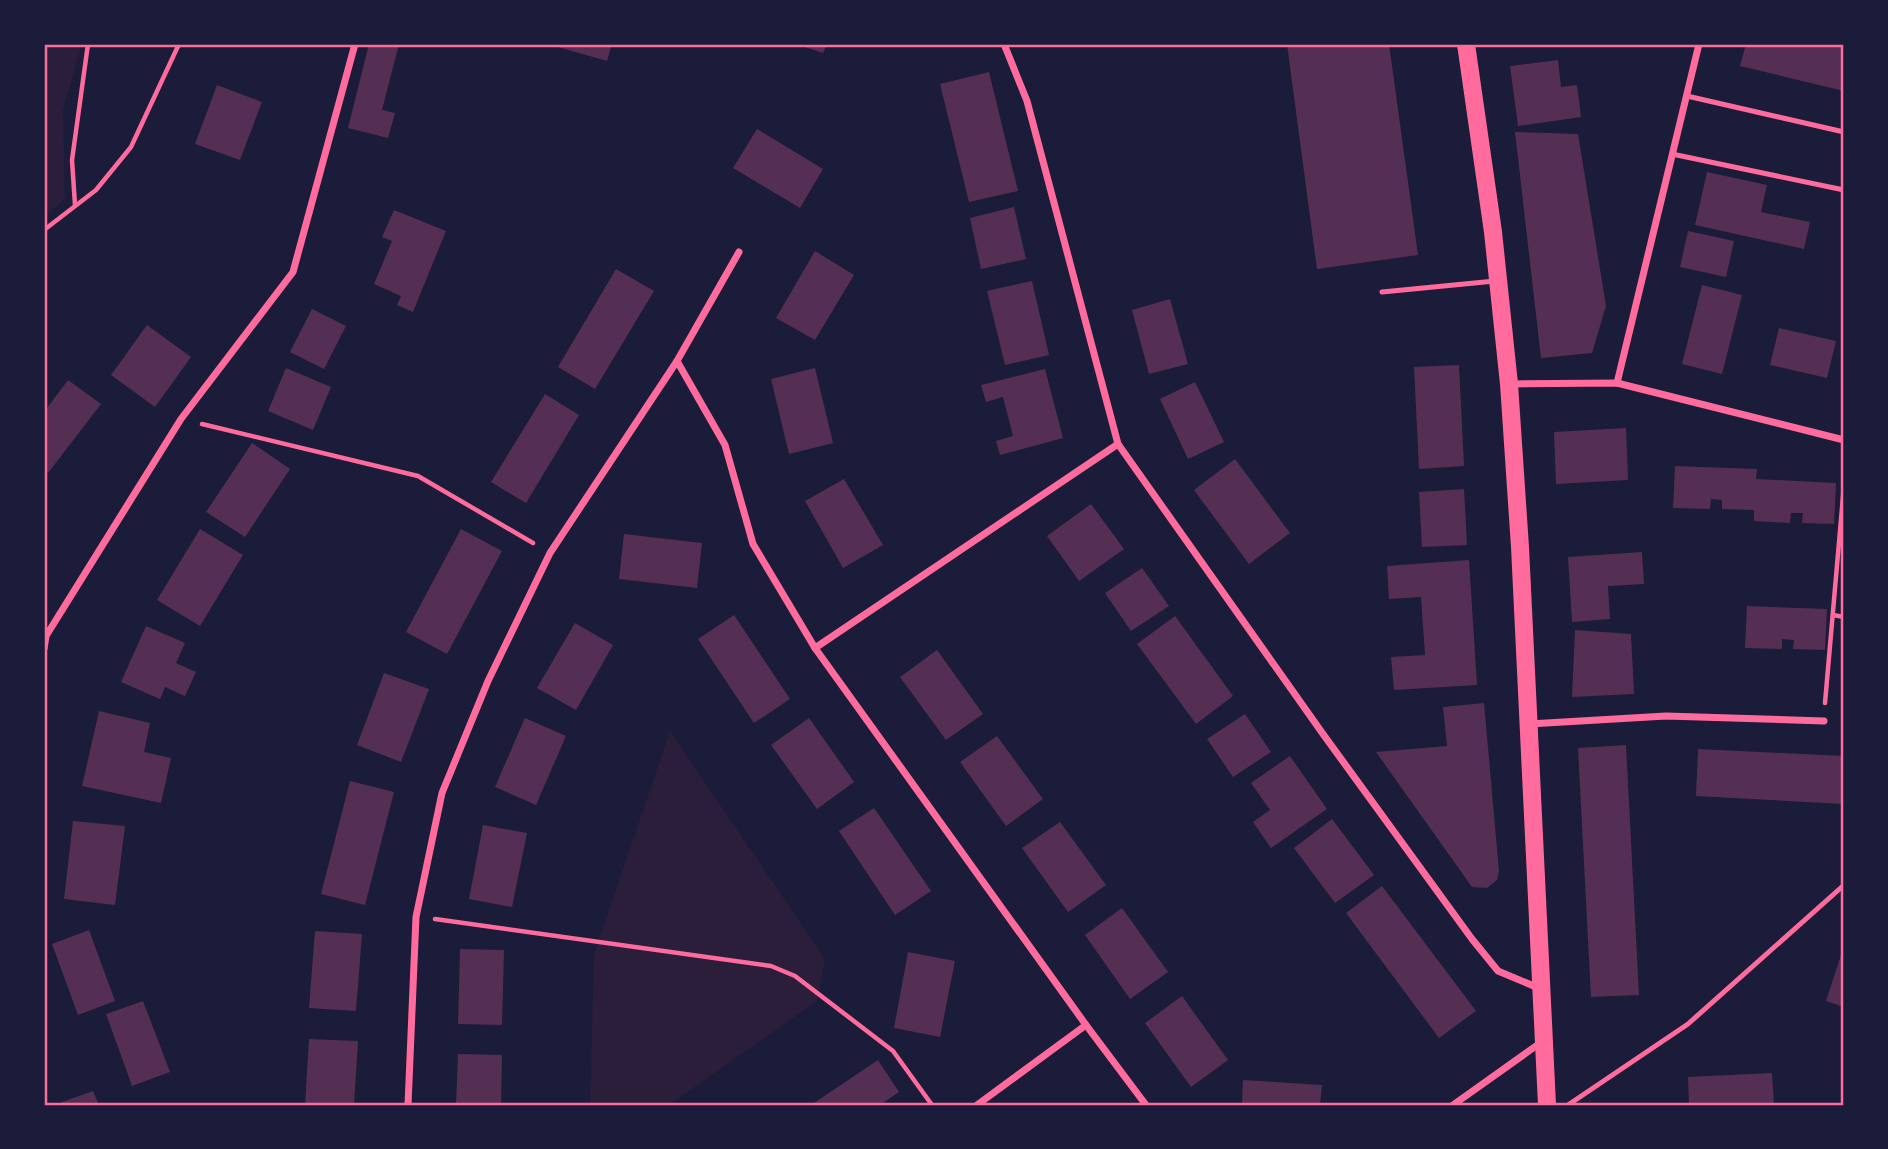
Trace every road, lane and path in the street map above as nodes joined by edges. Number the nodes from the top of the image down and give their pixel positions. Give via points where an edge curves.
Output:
1 (88, 44) edge
2 (179, 44) edge
3 (355, 44) edge
4 (1004, 44) edge
5 (1466, 44) edge
6 (1699, 44) edge
7 (1687, 96) junction
8 (1844, 132) edge
9 (1672, 154) junction
10 (1844, 190) edge
11 (75, 205) junction
12 (44, 230) edge
13 (739, 252) dead end
14 (1498, 280) junction
15 (1382, 292) dead end
16 (677, 361) junction
17 (1616, 383) junction
18 (1509, 384) junction
19 (181, 419) junction
20 (1844, 440) edge
21 (1118, 443) junction
22 (1844, 485) edge
23 (550, 553) junction
24 (1833, 615) junction
25 (1844, 617) edge
26 (815, 648) junction
27 (44, 649) edge
28 (1824, 722) joint
29 (1529, 724) junction
30 (1844, 885) edge
31 (416, 916) junction
32 (1542, 990) junction
33 (1086, 1025) junction
34 (1544, 1041) junction
35 (408, 1105) edge
36 (932, 1105) edge
37 (977, 1105) edge
38 (1146, 1105) edge
39 (1453, 1105) edge
40 (1547, 1105) edge
41 (1568, 1105) edge

1 - 11 path via 72,160
2 - 11 path via 131,147 96,190
3 - 19 street via 293,272
4 - 21 street via 1027,101
5 - 14 main road
6 - 7 street
7 - 8 lane
7 - 9 street
9 - 10 lane
9 - 17 street
11 - 12 path
13 - 16 street
14 - 15 lane
14 - 18 main road
16 - 23 street
16 - 26 street via 725,445 753,544
17 - 18 street
17 - 20 street
18 - 29 main road
19 - 23 path via 418,476
19 - 27 street via 46,636
21 - 26 street
21 - 32 street via 1472,939 1498,971
22 - 24 path
23 - 31 street via 488,681 442,793
24 - 25 path
24 - 28 path
26 - 33 street
28 - 29 street via 1666,716
29 - 32 main road
30 - 41 lane via 1688,1024
31 - 35 street
31 - 36 path via 771,966 795,976 893,1051
32 - 34 main road
33 - 37 street
33 - 38 street
34 - 39 street
34 - 40 main road

